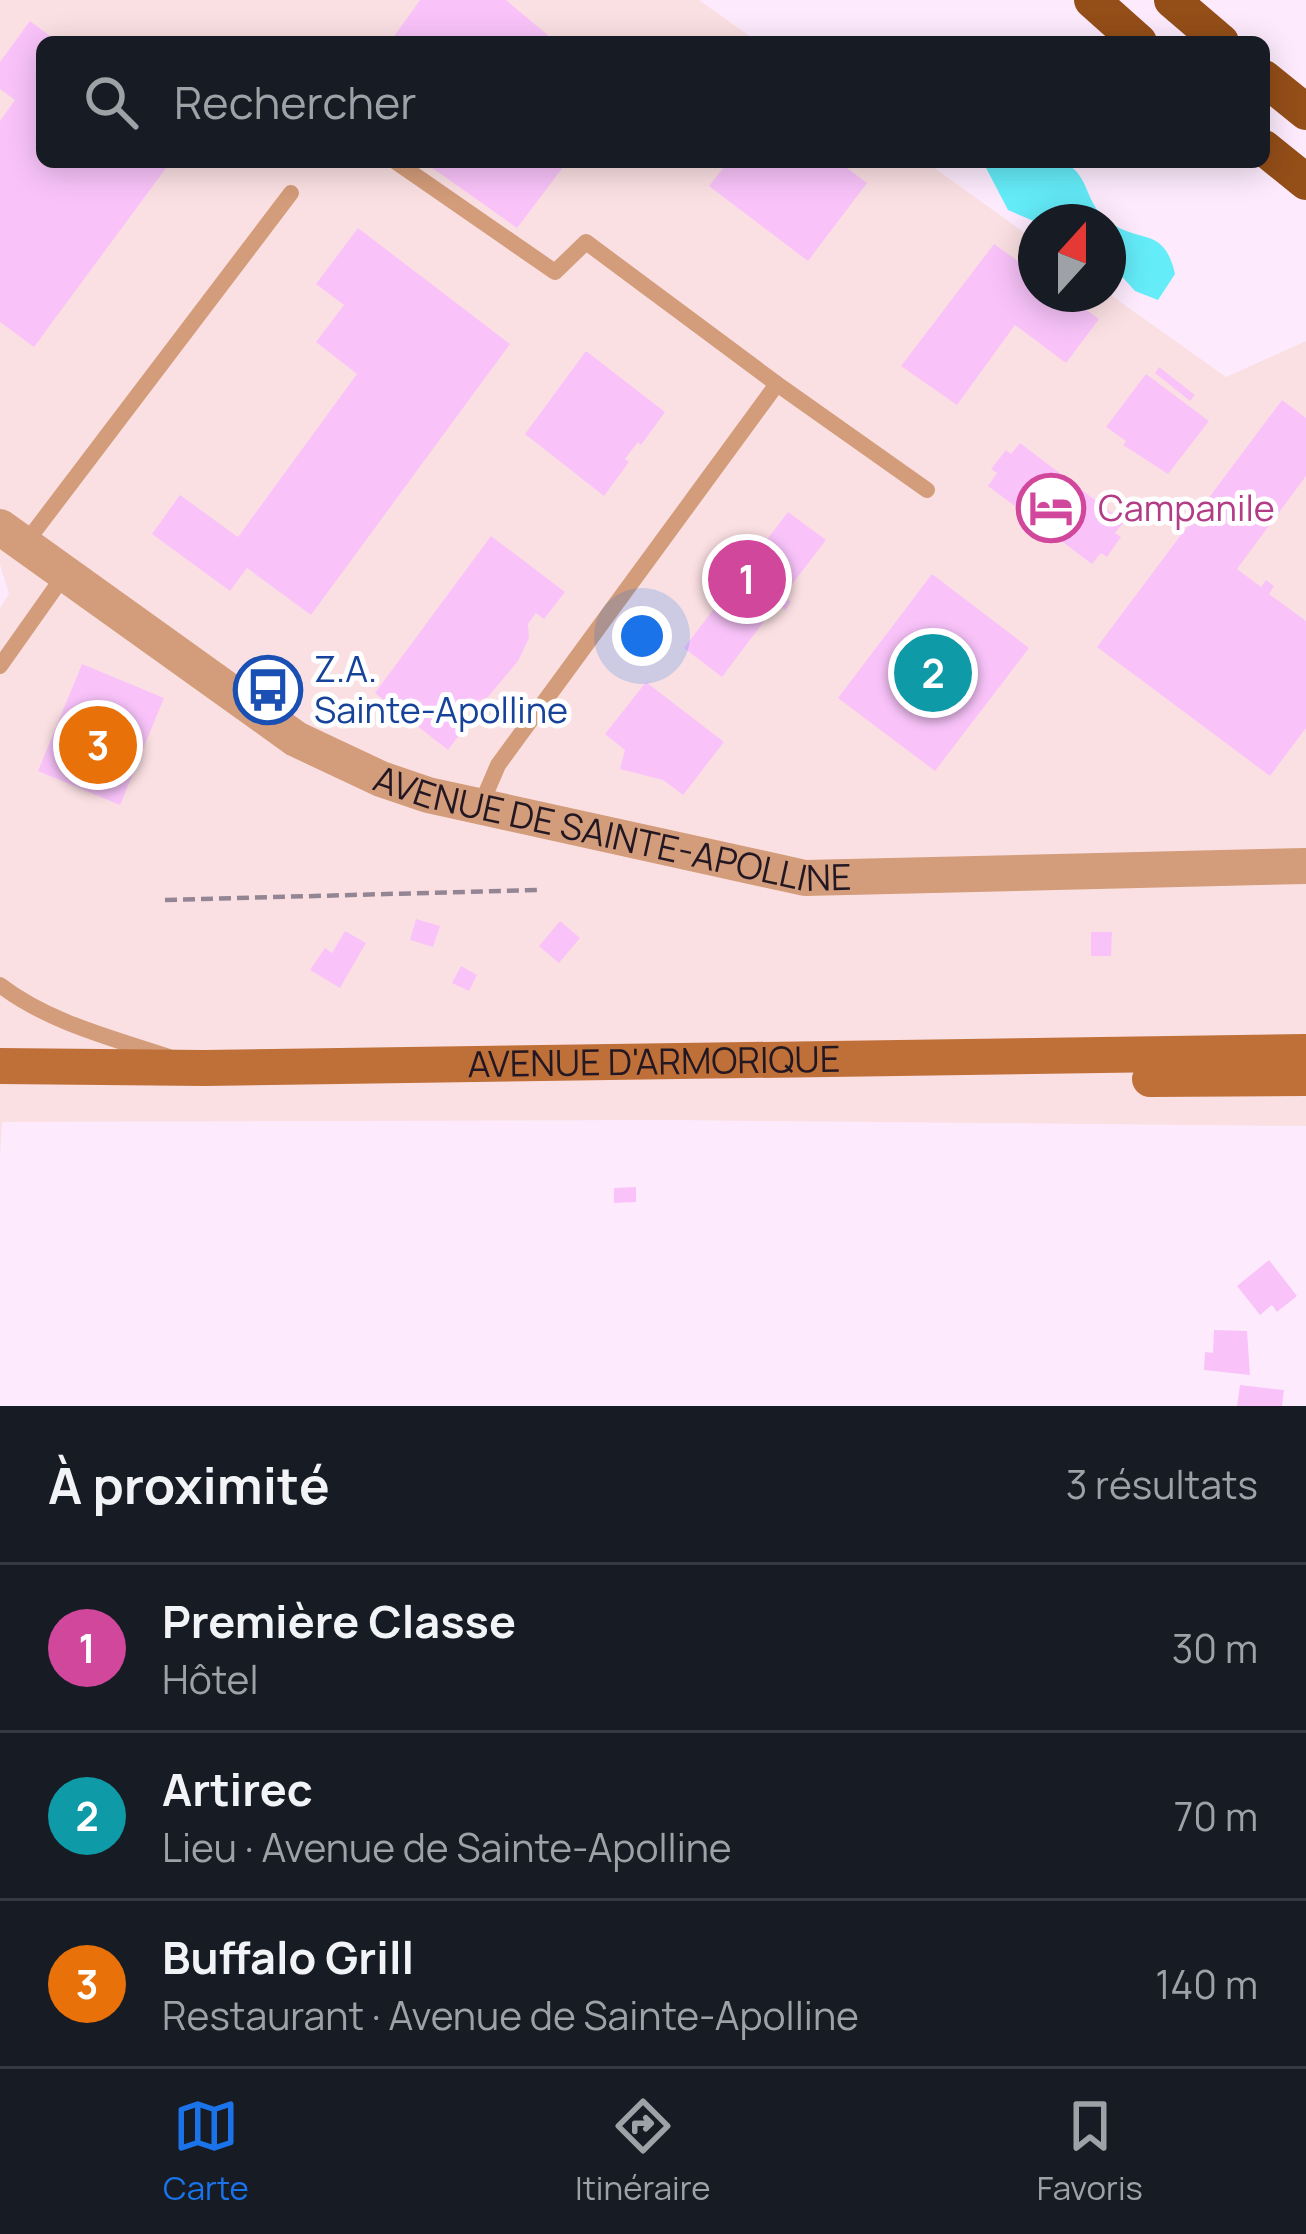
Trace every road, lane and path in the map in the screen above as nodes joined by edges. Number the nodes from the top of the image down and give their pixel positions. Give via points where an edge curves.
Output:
1 (1092, 0) edge
2 (1172, 0) edge
3 (1132, 36) edge
4 (1214, 36) edge
5 (1270, 83) edge
6 (1306, 112) edge
7 (1270, 153) edge
8 (405, 168) edge
9 (1306, 182) edge
10 (291, 193) dead end
11 (777, 385) junction
12 (927, 490) dead end
13 (12, 536) edge
14 (65, 574) junction
15 (0, 665) edge
16 (479, 807) junction
17 (1306, 866) edge
18 (537, 890) dead end
19 (165, 900) dead end
20 (0, 985) edge
21 (1306, 1052) edge
22 (0, 1066) edge
23 (199, 1078) junction
24 (1306, 1078) edge
25 (0, 1089) edge

1 - 3 highway
2 - 4 highway
5 - 6 highway
7 - 9 highway
8 - 11 lane via 555,272 586,242
10 - 13 lane
11 - 12 lane
11 - 16 lane via 498,765
13 - 14 street, AVENUE DE SAINTE-APOLLINE
14 - 15 lane
14 - 16 street, AVENUE DE SAINTE-APOLLINE via 296,739 381,779
16 - 17 street, AVENUE DE SAINTE-APOLLINE via 806,878
18 - 19 path
20 - 23 lane
21 - 23 main road, AVENUE D'ARMORIQUE
22 - 23 main road, AVENUE D'ARMORIQUE
23 - 24 main road, AVENUE D'ARMORIQUE
23 - 25 main road, AVENUE D'ARMORIQUE

